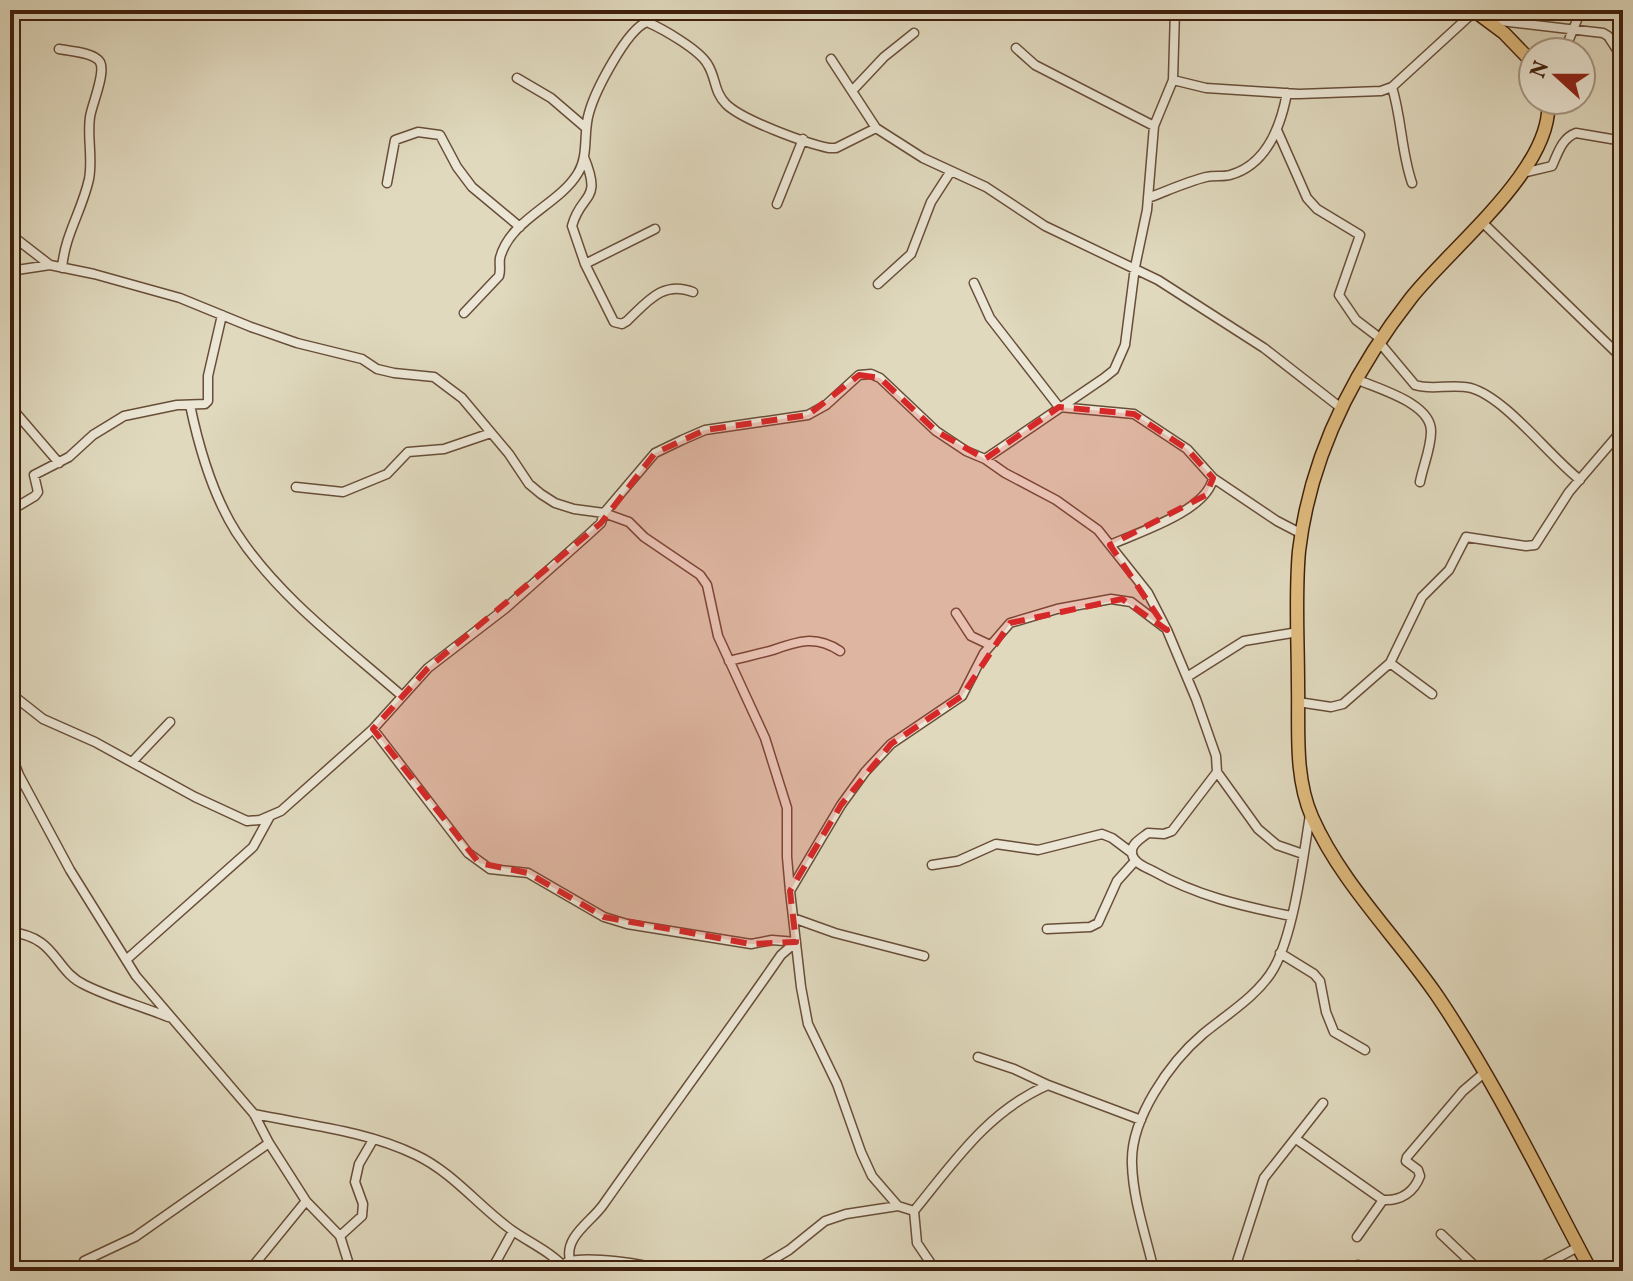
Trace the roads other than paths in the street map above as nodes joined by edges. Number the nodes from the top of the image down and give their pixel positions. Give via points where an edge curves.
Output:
1 (639, 10) edge
2 (1175, 10) edge
3 (1474, 10) edge
4 (1505, 10) edge
5 (1581, 10) edge
6 (647, 22) junction
7 (1498, 24) junction
8 (1573, 30) junction
9 (914, 33) dead end
10 (1571, 36) edge
11 (1517, 45) edge
12 (1016, 48) dead end
13 (59, 49) dead end
14 (831, 59) dead end
15 (1623, 59) edge
16 (517, 78) dead end
17 (1173, 80) junction
18 (1392, 87) junction
19 (852, 91) junction
20 (1287, 93) junction
21 (1548, 116) edge
22 (1154, 126) junction
23 (586, 128) junction
24 (876, 128) junction
25 (1277, 130) junction
26 (803, 139) junction
27 (1623, 141) edge
28 (584, 157) junction
29 (951, 171) junction
30 (1523, 173) junction
31 (387, 183) dead end
32 (1412, 183) dead end
33 (1148, 198) junction
34 (777, 204) dead end
35 (1481, 221) junction
36 (520, 227) junction
37 (655, 229) dead end
38 (10, 234) edge
39 (585, 264) junction
40 (50, 265) junction
41 (1135, 267) junction
42 (62, 268) junction
43 (10, 271) edge
44 (974, 283) dead end
45 (878, 284) dead end
46 (693, 292) dead end
47 (464, 313) dead end
48 (222, 315) junction
49 (1380, 341) junction
50 (1623, 359) edge
51 (1356, 379) junction
52 (190, 405) junction
53 (10, 406) edge
54 (1059, 407) junction
55 (1341, 408) junction
56 (1623, 429) edge
57 (491, 433) junction
58 (985, 459) junction
59 (59, 463) junction
60 (1213, 478) junction
61 (1580, 480) junction
62 (1420, 482) dead end
63 (296, 487) dead end
64 (10, 511) edge
65 (604, 513) junction
66 (1302, 534) junction
67 (1110, 545) junction
68 (956, 613) dead end
69 (1167, 630) junction
70 (1298, 632) junction
71 (990, 645) junction
72 (840, 651) dead end
73 (729, 661) junction
74 (1390, 663) junction
75 (1187, 677) junction
76 (10, 693) edge
77 (1432, 694) dead end
78 (402, 696) junction
79 (1298, 702) junction
80 (170, 722) dead end
81 (373, 729) junction
82 (10, 752) edge
83 (132, 762) junction
84 (1217, 772) junction
85 (19, 775) junction
86 (10, 781) edge
87 (1311, 814) junction
88 (270, 816) junction
89 (1303, 854) junction
90 (1133, 857) junction
91 (932, 865) dead end
92 (790, 891) junction
93 (1291, 916) junction
94 (793, 918) junction
95 (1047, 929) dead end
96 (10, 932) edge
97 (796, 942) junction
98 (1280, 953) junction
99 (924, 956) dead end
100 (126, 960) junction
101 (173, 1019) junction
102 (1365, 1050) dead end
103 (978, 1057) dead end
104 (1484, 1073) junction
105 (1048, 1085) junction
106 (1323, 1103) dead end
107 (254, 1114) junction
108 (1141, 1120) junction
109 (1296, 1139) junction
110 (373, 1140) junction
111 (269, 1143) junction
112 (1383, 1200) junction
113 (306, 1201) junction
114 (898, 1206) junction
115 (914, 1211) junction
116 (513, 1231) junction
117 (1441, 1234) dead end
118 (340, 1236) junction
119 (1357, 1237) dead end
120 (1578, 1247) junction
121 (595, 1262) junction
122 (567, 1265) edge
123 (82, 1271) edge
124 (249, 1271) edge
125 (351, 1271) edge
126 (491, 1271) edge
127 (575, 1271) edge
128 (666, 1271) edge
129 (754, 1271) edge
130 (936, 1271) edge
131 (1154, 1271) edge
132 (1234, 1271) edge
133 (1480, 1271) edge
134 (1533, 1271) edge
135 (1591, 1271) edge

1 - 6 street
2 - 17 street
3 - 7 main road
3 - 18 street
4 - 7 street
5 - 8 street
6 - 23 street via 631,34 594,98
6 - 26 street via 702,57 715,88 742,117
7 - 8 street
7 - 11 main road
8 - 10 street
8 - 15 street via 1608,36
9 - 19 street
12 - 22 street via 1035,65
13 - 42 street via 101,64 90,117 88,182 68,233
14 - 19 street
16 - 23 street
17 - 20 street via 1206,88
17 - 22 street
18 - 20 street
18 - 32 street
19 - 24 street
20 - 25 street
21 - 30 main road via 1538,151
22 - 33 street
23 - 28 street
24 - 26 street via 836,148
24 - 29 street
25 - 33 street via 1248,166
25 - 49 street via 1307,198 1360,235 1339,295
26 - 34 street
27 - 30 street via 1576,133 1563,143 1552,166
28 - 36 street via 569,185
28 - 39 street via 592,190 572,226
29 - 41 street via 1045,226
29 - 45 street via 931,202 911,254
30 - 35 main road
31 - 36 street via 395,140 418,132 440,135 472,187
33 - 41 street
35 - 49 main road via 1426,279
35 - 50 street
36 - 47 street via 505,247 499,276
37 - 39 street
38 - 40 street
39 - 46 street via 611,318 619,323 659,291
40 - 42 street
40 - 43 street
41 - 54 street via 1122,356 1114,370
41 - 55 street via 1264,348
42 - 48 street via 180,298
44 - 54 street via 990,318
48 - 52 street via 208,376 208,401
48 - 57 street via 386,371 434,377 462,398
49 - 51 main road
49 - 61 street via 1415,385 1468,387 1484,393
51 - 55 main road
51 - 62 street via 1405,400 1429,420 1432,429
52 - 59 street via 124,416
52 - 78 street via 207,469 246,547 286,593
53 - 59 street
54 - 58 street
54 - 60 street via 1134,414 1187,449
55 - 66 main road via 1321,457
56 - 61 street
57 - 63 street via 444,449 408,452 387,474 343,492
57 - 65 street via 541,494 574,509
58 - 65 street via 936,431 880,378 859,375 808,415 705,430 655,453
58 - 67 street via 1056,500
59 - 64 street via 34,475 38,492
60 - 66 street
60 - 67 street via 1198,504
61 - 74 street via 1535,545 1466,537 1449,570 1425,592
65 - 73 street via 629,522 700,575
65 - 78 street via 601,523 577,546 428,668
66 - 70 main road
67 - 69 street via 1148,593
68 - 71 street via 971,636
69 - 71 street via 1131,602 1111,599 1010,623
69 - 75 street
70 - 75 street via 1244,641
70 - 79 main road
71 - 92 street via 962,696 891,744 865,772
72 - 73 street via 812,639
73 - 92 street via 765,738 787,808
74 - 77 street
74 - 79 street via 1343,704
75 - 84 street
76 - 83 street via 43,719
78 - 81 street
79 - 87 main road via 1301,774
80 - 83 street
81 - 88 street
81 - 97 street via 468,853 490,869 528,873 604,917 627,924 751,944
82 - 85 street
83 - 88 street via 247,821
84 - 89 street via 1258,829 1277,845
84 - 90 street via 1172,831 1148,833 1134,846
85 - 86 street
85 - 100 street
87 - 89 street
87 - 104 main road via 1336,861 1439,998
88 - 100 street via 253,847
89 - 93 street
90 - 91 street via 1102,834 1038,850 996,844 958,861
90 - 93 street via 1209,897
90 - 95 street via 1098,923
92 - 94 street
93 - 98 street
94 - 97 street
94 - 99 street
96 - 101 street via 38,939 87,986
97 - 114 street via 808,1024 866,1164
97 - 122 street via 781,955 643,1151 574,1238
98 - 102 street via 1314,974 1334,1032
98 - 108 street via 1258,988 1171,1068
100 - 101 street
101 - 107 street
103 - 105 street
104 - 112 street via 1407,1157 1420,1176 1414,1188 1402,1198
104 - 120 main road
105 - 108 street
105 - 115 street via 1030,1092 976,1133
106 - 109 street
107 - 110 street
107 - 111 street
108 - 131 street via 1132,1160
109 - 112 street
109 - 132 street via 1264,1178
110 - 116 street via 416,1154 436,1167
110 - 118 street via 355,1182 362,1216
111 - 113 street
111 - 123 street via 135,1237 84,1261
112 - 119 street
113 - 118 street
113 - 124 street
114 - 115 street
114 - 129 street via 825,1221
115 - 130 street via 917,1243
116 - 122 street
116 - 126 street
117 - 133 street
118 - 125 street
120 - 134 street
120 - 135 main road
121 - 122 street
121 - 127 street
121 - 128 street via 643,1263

